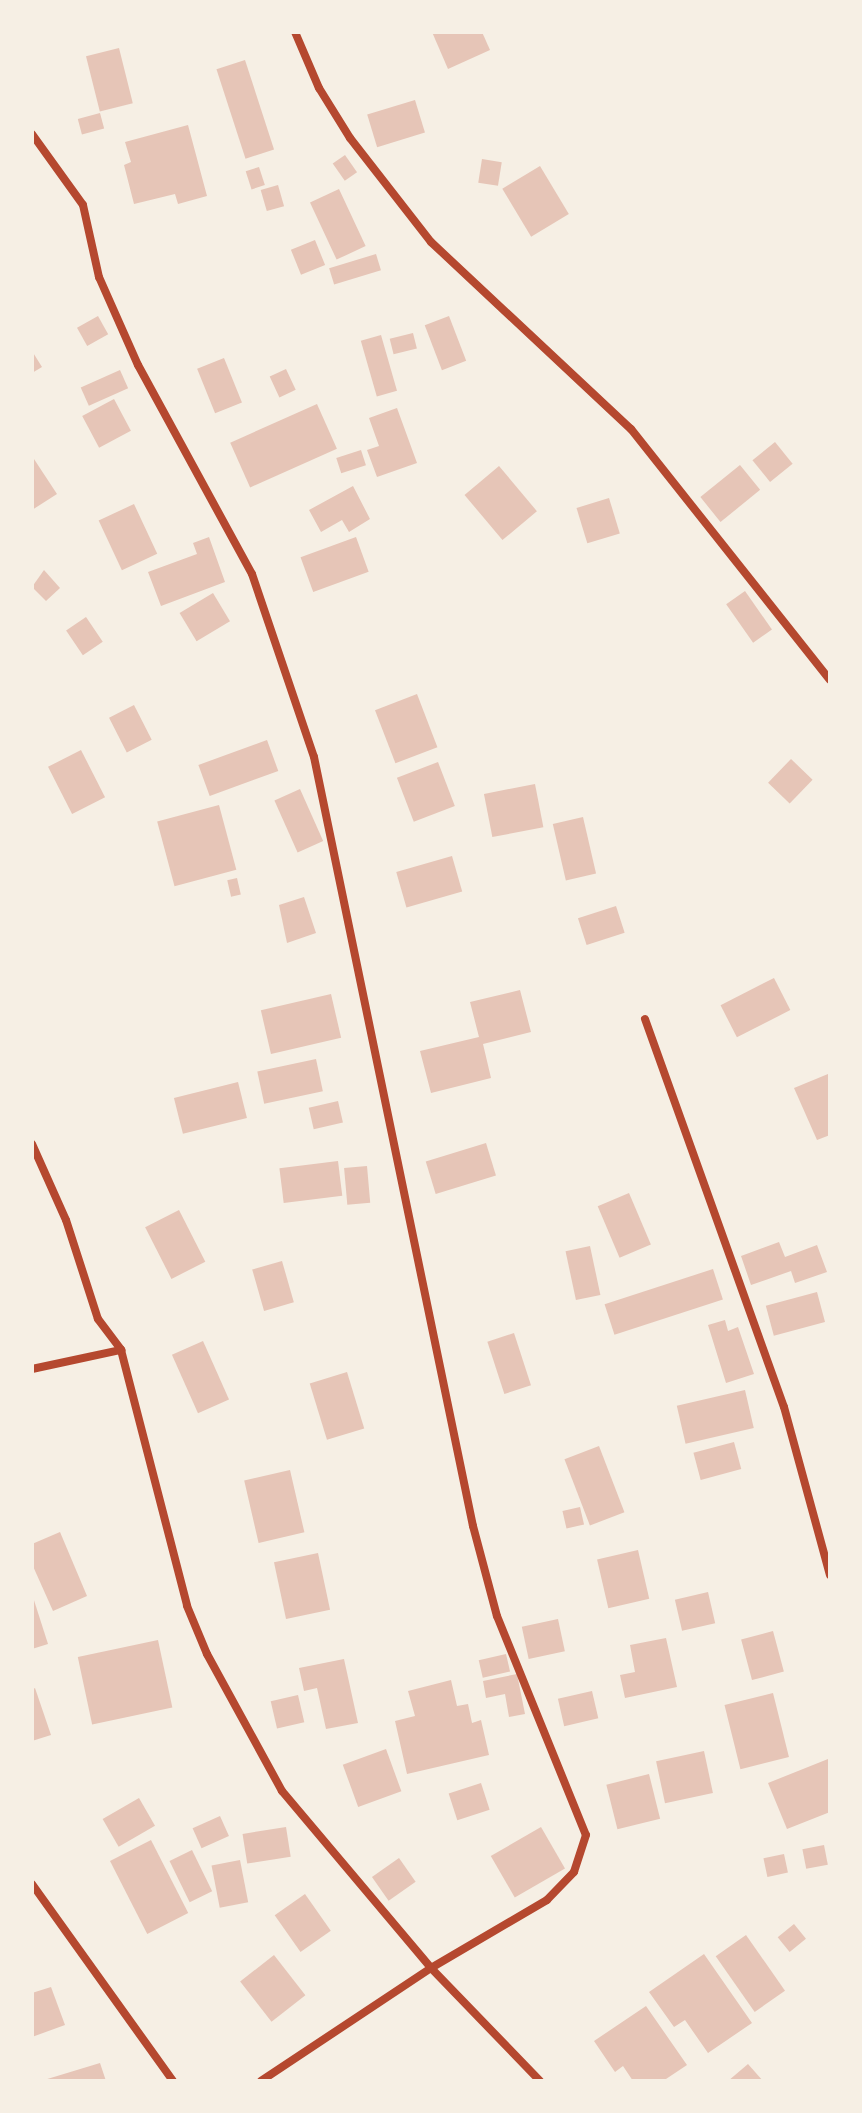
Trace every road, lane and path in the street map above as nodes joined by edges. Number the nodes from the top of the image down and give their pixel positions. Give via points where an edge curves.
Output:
1 (295, 32) edge
2 (32, 134) edge
3 (830, 680) edge
4 (645, 1019) dead end
5 (32, 1144) edge
6 (121, 1350) junction
7 (32, 1369) edge
8 (830, 1575) edge
9 (32, 1884) edge
10 (431, 1968) junction
11 (173, 2081) edge
12 (261, 2081) edge
13 (540, 2081) edge

1 - 3 street via 319,88 350,138 431,242 631,429
2 - 10 street via 83,205 99,277 138,365 252,574 314,757 473,1526 497,1616 586,1835 574,1872 560,1888
4 - 8 street via 784,1407
5 - 6 street via 66,1220 98,1319
6 - 7 street
6 - 10 street via 187,1606 207,1654 282,1791
9 - 11 street
10 - 12 street
10 - 13 street

